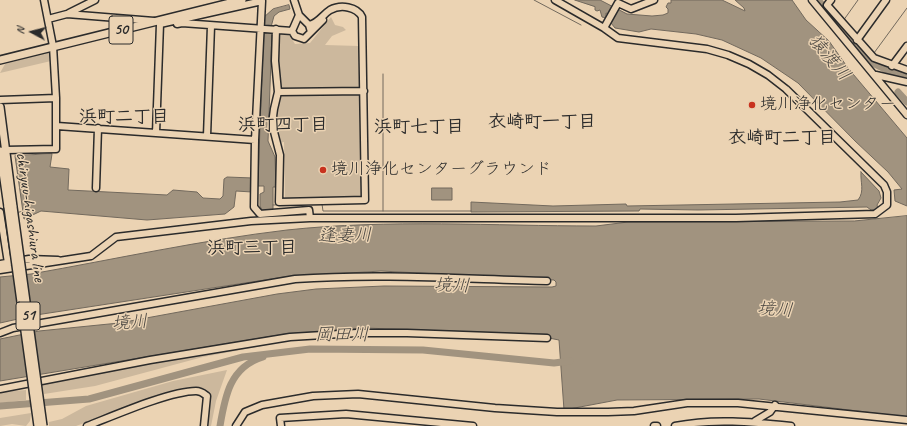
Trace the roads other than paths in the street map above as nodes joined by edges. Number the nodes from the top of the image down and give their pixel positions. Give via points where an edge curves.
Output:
1 (44, 0) edge
2 (95, 0) edge
3 (242, 0) edge
4 (294, 0) edge
5 (555, 0) edge
6 (645, 0) edge
7 (654, 0) edge
8 (812, 0) edge
9 (886, 0) edge
10 (827, 2) edge
11 (631, 9) junction
12 (67, 14) junction
13 (299, 15) junction
14 (325, 15) junction
15 (48, 19) junction
16 (157, 21) junction
17 (309, 25) junction
18 (211, 26) junction
19 (604, 26) junction
20 (261, 28) junction
21 (160, 29) junction
22 (276, 29) junction
23 (292, 31) junction
24 (311, 32) junction
25 (857, 40) junction
26 (53, 46) junction
27 (907, 46) edge
28 (0, 60) edge
29 (892, 66) junction
30 (907, 70) edge
31 (876, 75) junction
32 (907, 82) edge
33 (364, 91) junction
34 (278, 92) junction
35 (56, 98) junction
36 (0, 100) edge
37 (0, 107) edge
38 (907, 115) edge
39 (57, 126) junction
40 (98, 128) junction
41 (156, 133) junction
42 (207, 136) junction
43 (255, 140) junction
44 (3, 150) edge
45 (96, 188) dead end
46 (10, 207) junction
47 (1, 217) edge
48 (310, 218) junction
49 (67, 261) junction
50 (8, 262) junction
51 (0, 264) edge
52 (0, 270) edge
53 (547, 281) dead end
54 (0, 333) edge
55 (547, 338) dead end
56 (0, 389) edge
57 (775, 405) junction
58 (407, 419) junction
59 (907, 420) edge
60 (754, 422) junction
61 (725, 424) edge
62 (447, 425) edge
63 (38, 426) edge
64 (44, 426) edge
65 (87, 426) edge
66 (204, 426) edge
67 (236, 426) edge
68 (280, 426) edge
69 (407, 426) edge
70 (473, 426) edge
71 (675, 426) edge
72 (791, 426) edge

1 - 15 street
2 - 12 street
3 - 16 main road, 50
4 - 13 street
5 - 19 street
6 - 11 street
7 - 11 street
8 - 31 street
9 - 25 street
10 - 25 street
11 - 19 street via 618,3
12 - 15 street
12 - 16 street
13 - 17 street
13 - 23 street
14 - 17 street via 315,24
14 - 24 street via 322,22
14 - 33 street via 339,8 354,8 359,11 362,17
15 - 26 street
16 - 26 main road, 50
17 - 24 street
18 - 20 street
18 - 21 street via 182,23
18 - 42 street
19 - 48 street via 618,38 684,46 728,55 762,71 786,89 884,185 888,196 887,205 875,214 736,218
20 - 21 street via 262,1 160,24
20 - 22 street
20 - 43 street
21 - 41 street
22 - 23 street
22 - 34 street via 275,61
23 - 24 street via 300,39 304,39
25 - 29 street via 872,56
26 - 28 main road, 50
26 - 35 street
27 - 29 street
29 - 30 street
31 - 32 street
31 - 38 street
33 - 34 street
33 - 34 street via 365,200 279,202 280,155 272,124
35 - 36 street
35 - 39 street
37 - 44 main road, chiryuu-higashiura line / 51
39 - 40 street
39 - 44 street via 56,149
40 - 41 street
40 - 45 street
41 - 42 street
42 - 43 street
43 - 48 street via 254,207 260,214 309,210
44 - 46 main road, chiryuu-higashiura line / 51
46 - 63 main road, chiryuu-higashiura line / 51, bridge
46 - 64 main road, chiryuu-higashiura line / 51, bridge
47 - 50 street
48 - 49 street via 251,221 116,237 91,256
49 - 50 street via 46,258
49 - 52 street
50 - 51 street
53 - 54 street via 379,276 295,279 20,327
55 - 56 street via 407,333 300,336 192,352
57 - 59 street
57 - 60 street via 770,412
57 - 67 street via 688,403 634,411 557,412 391,397 333,395 262,405 245,412
58 - 62 street
58 - 68 street via 346,414 318,415 280,418
58 - 69 street
60 - 61 street
60 - 72 street
61 - 71 street via 698,421
62 - 70 street
65 - 66 street via 165,398 196,391 207,396

